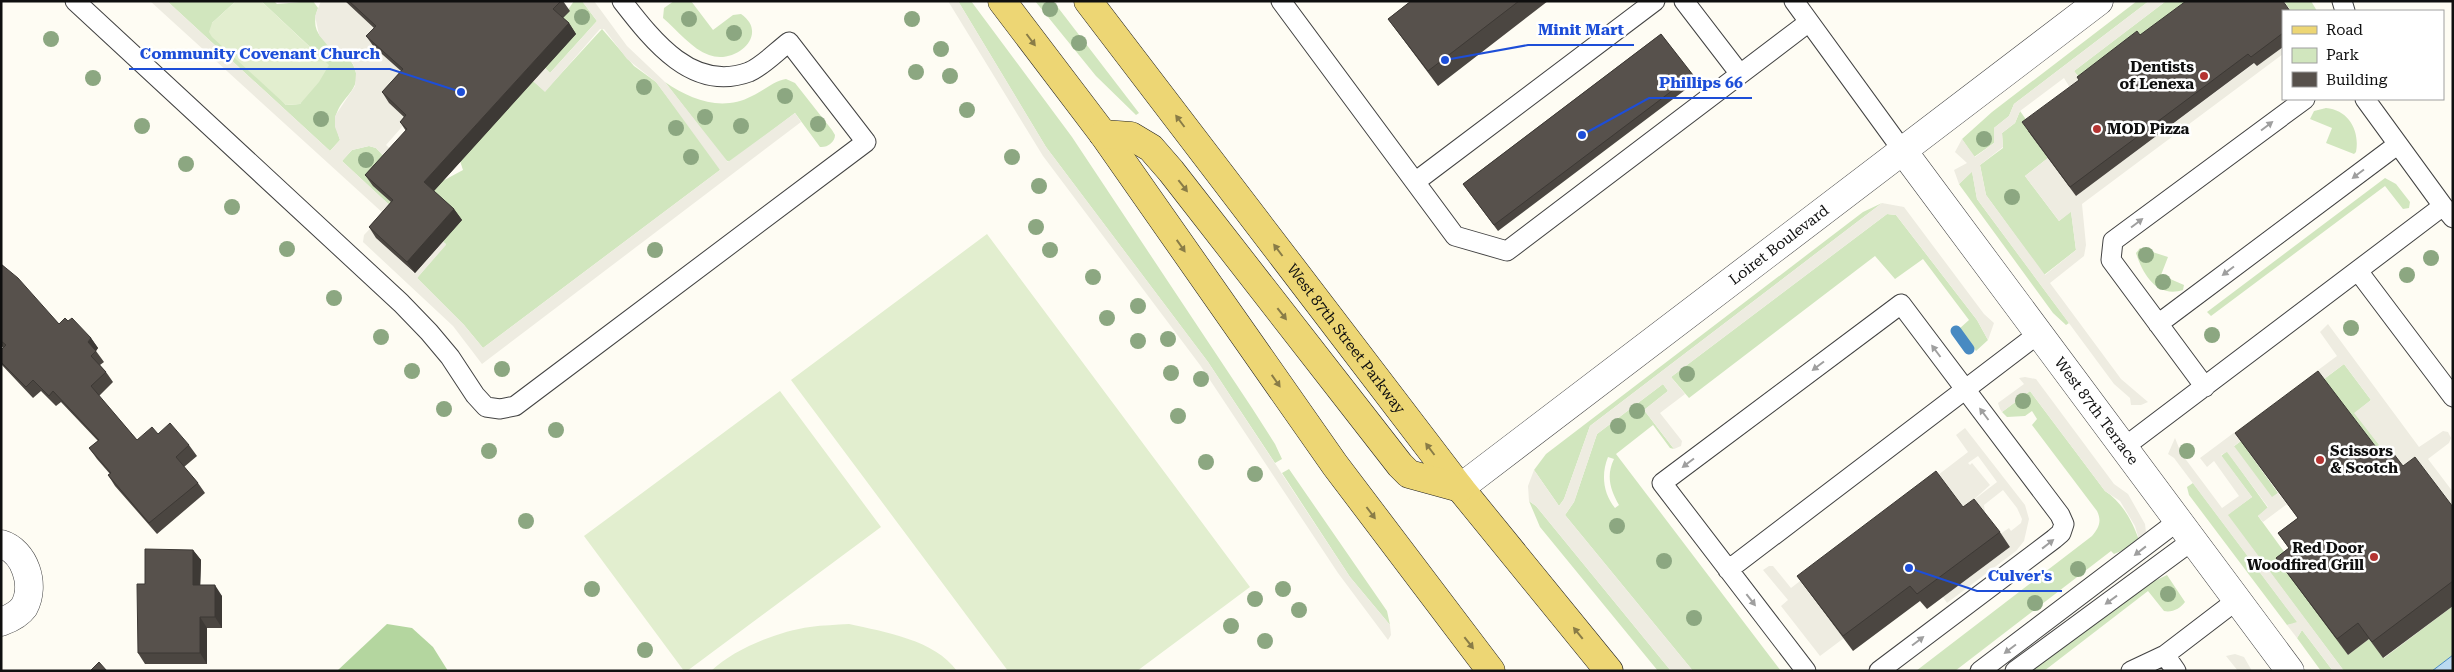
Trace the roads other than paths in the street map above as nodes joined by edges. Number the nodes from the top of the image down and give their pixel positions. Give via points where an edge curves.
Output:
1 (75, 1) edge
2 (622, 1) edge
3 (1002, 1) edge
4 (1281, 1) edge
5 (1655, 1) edge
6 (1684, 1) edge
7 (1794, 1) edge
8 (2099, 1) edge
9 (1094, 3) edge
10 (1809, 22) junction
11 (1740, 74) junction
12 (2304, 100) edge
13 (2366, 100) edge
14 (1103, 134) junction
15 (2397, 145) junction
16 (1904, 151) junction
17 (1416, 182) junction
18 (2448, 212) edge
19 (2358, 271) junction
20 (2158, 324) junction
21 (2038, 334) junction
22 (2205, 387) junction
23 (1966, 390) junction
24 (2453, 397) edge
25 (2123, 448) junction
26 (1460, 488) junction
27 (2185, 530) junction
28 (1, 544) edge
29 (1728, 570) junction
30 (2237, 600) junction
31 (1, 622) edge
32 (2165, 655) junction
33 (1491, 671) edge
34 (1609, 671) edge
35 (1806, 671) edge
36 (1879, 671) edge
37 (1980, 671) edge
38 (2015, 671) edge
39 (2131, 671) edge
40 (2176, 671) edge
41 (2290, 671) edge

1 - 2 lane via 401,303 450,357 486,407 500,409 515,406 866,142 789,42 751,71 726,78 705,75 676,60 647,34
3 -> 14 main road
4 - 17 lane
5 - 17 lane
6 - 11 lane
7 - 10 lane
8 - 16 street, Loiret Boulevard
26 -> 9 main road, West 87th Street Parkway
10 - 11 lane
10 - 16 lane
11 - 17 lane via 1507,251 1455,236
20 -> 12 lane via 2111,260 2113,241
13 - 15 lane
14 -> 26 main road via 1131,136 1151,148 1400,465 1410,474
14 -> 33 main road via 1335,465
15 - 18 lane
15 -> 20 lane
16 - 21 street, West 87th Terrace
16 - 26 street, Loiret Boulevard
18 - 19 lane
19 - 22 lane
19 - 24 lane
20 - 22 lane
21 - 23 lane
21 - 25 street, West 87th Terrace
22 - 25 lane
23 - 29 lane
23 -> 29 lane via 1901,304 1662,483
36 -> 23 lane via 2054,539 2064,524
25 - 27 street, West 87th Terrace
34 -> 26 main road, West 87th Street Parkway
27 - 30 street, West 87th Terrace
27 -> 37 lane
27 -> 38 lane
28 - 31 street via 8,546 20,558 28,575 24,607
29 -> 35 lane
30 - 32 lane
30 - 41 street, West 87th Terrace
32 - 39 lane
32 - 40 lane

